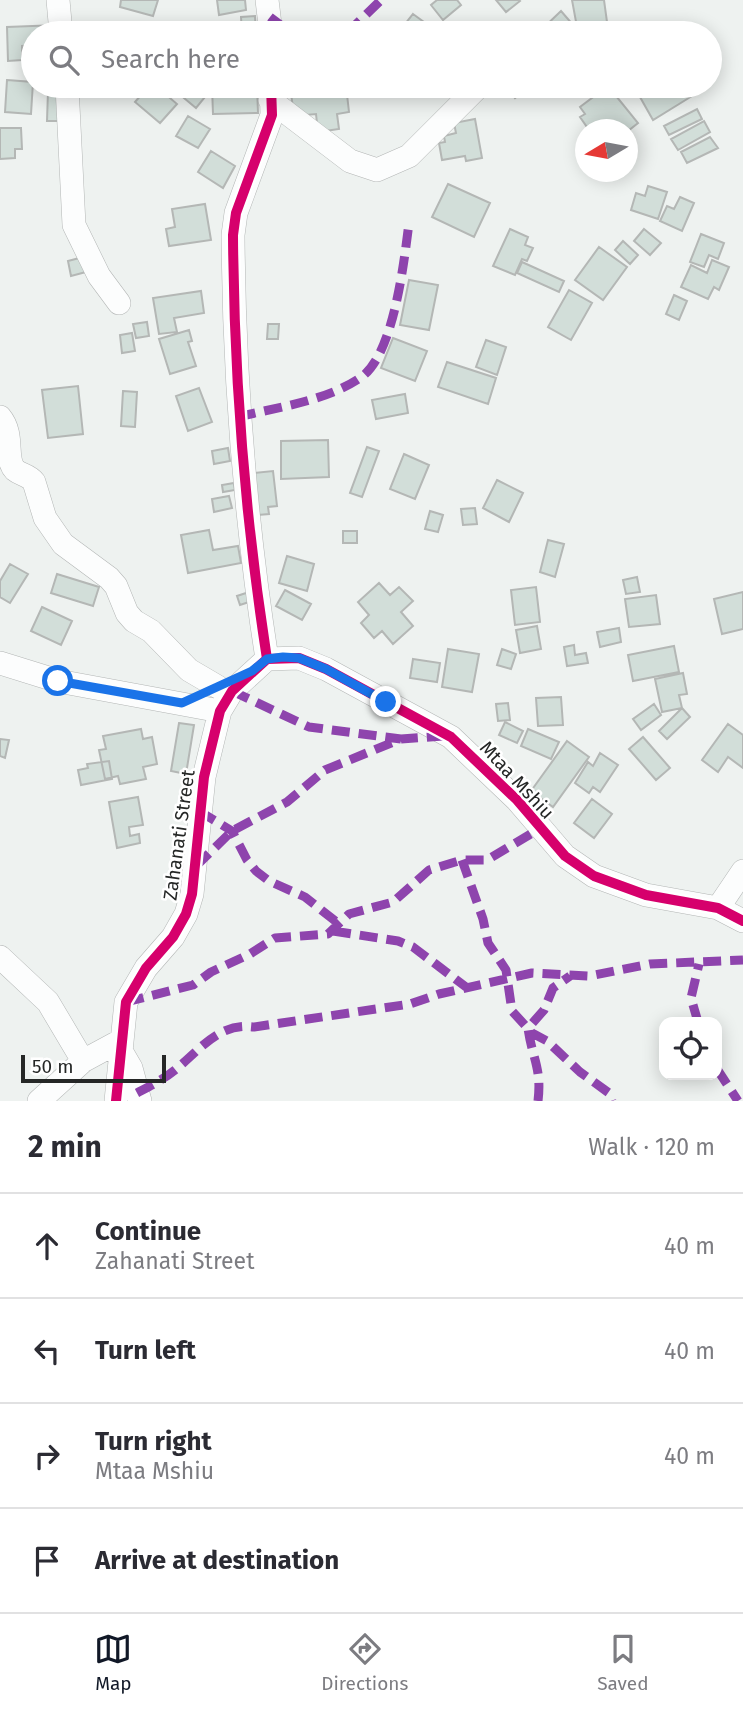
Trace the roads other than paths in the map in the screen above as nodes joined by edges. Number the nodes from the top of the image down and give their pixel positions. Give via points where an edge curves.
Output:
1 (58, 0) edge
2 (267, 0) edge
3 (60, 21) edge
4 (270, 21) edge
5 (68, 98) edge
6 (271, 98) edge
7 (277, 98) edge
8 (468, 98) edge
9 (119, 303) dead end
10 (0, 417) edge
11 (0, 663) edge
12 (260, 665) junction
13 (218, 687) junction
14 (182, 703) junction
15 (220, 711) junction
16 (734, 889) edge
17 (743, 921) edge
18 (0, 957) edge
19 (120, 1044) junction
20 (83, 1061) junction
21 (39, 1101) edge
22 (116, 1101) edge
23 (140, 1101) edge

1 - 3 street
2 - 4 street
5 - 9 street via 74,225 99,276
6 - 12 street via 272,115 236,213 233,236 238,417
7 - 8 street via 350,161 377,170 409,156
10 - 13 street via 9,431 15,470 32,478 45,518 64,544 109,578 134,621 151,631 190,670
11 - 14 street via 58,681
12 - 13 street
12 - 15 street, Zahanati Street via 232,691
12 - 16 street, Mtaa Mshiu via 299,658 451,737 517,800 565,856 594,876 646,895
13 - 14 street
14 - 15 street
15 - 19 street, Zahanati Street via 204,777 186,914 134,986 126,1002
16 - 17 street, Mtaa Mshiu
18 - 20 street via 48,1002
19 - 20 street
19 - 22 street, Zahanati Street
19 - 23 street
20 - 21 street

